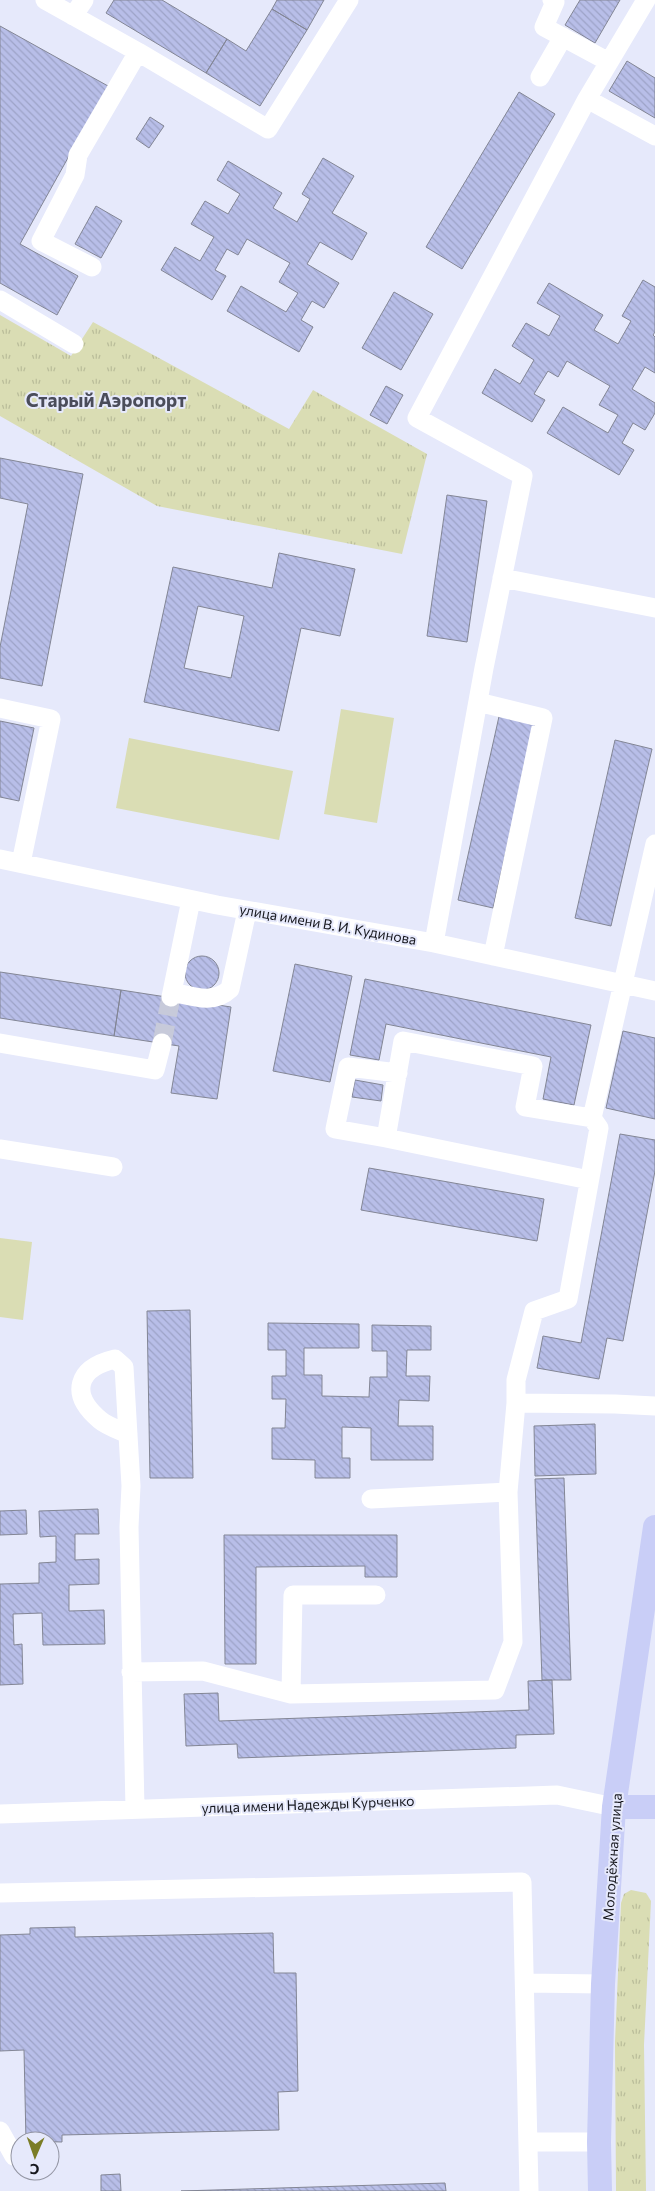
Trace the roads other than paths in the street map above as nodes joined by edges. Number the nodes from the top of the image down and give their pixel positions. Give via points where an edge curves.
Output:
1 (45, 0) edge
2 (84, 0) edge
3 (349, 0) edge
4 (552, 0) edge
5 (646, 0) edge
6 (73, 16) junction
7 (563, 37) junction
8 (138, 52) junction
9 (608, 62) junction
10 (540, 77) dead end
11 (587, 99) junction
12 (655, 136) edge
13 (92, 267) dead end
14 (0, 300) edge
15 (74, 344) dead end
16 (502, 578) junction
17 (655, 608) edge
18 (478, 702) junction
19 (0, 708) edge
20 (655, 844) edge
21 (0, 859) edge
22 (21, 864) junction
23 (651, 880) edge
24 (191, 900) junction
25 (247, 911) junction
26 (434, 943) junction
27 (493, 956) junction
28 (622, 984) junction
29 (655, 991) edge
30 (0, 1043) edge
31 (162, 1043) tunnel mouth
32 (398, 1073) junction
33 (592, 1118) junction
34 (386, 1138) junction
35 (0, 1149) edge
36 (113, 1167) dead end
37 (589, 1180) junction
38 (516, 1403) junction
39 (655, 1406) edge
40 (128, 1434) dead end
41 (508, 1492) junction
42 (371, 1499) dead end
43 (655, 1527) edge
44 (376, 1595) dead end
45 (131, 1672) junction
46 (291, 1694) junction
47 (614, 1807) junction
48 (655, 1807) edge
49 (135, 1809) junction
50 (0, 1814) edge
51 (0, 1893) edge
52 (525, 1982) junction
53 (603, 1984) junction
54 (0, 2130) edge
55 (528, 2142) junction
56 (599, 2142) junction
57 (10, 2149) edge
58 (529, 2191) edge
59 (600, 2191) edge

1 - 6 street
2 - 6 street
3 - 8 street via 268,129
4 - 7 street via 555,2 544,27
5 - 9 street
6 - 8 street
7 - 9 street
7 - 10 street
8 - 13 street via 78,155 75,175 41,241
9 - 11 street
11 - 12 street
11 - 16 street via 417,418 523,476
14 - 15 street
16 - 17 street
16 - 18 street
18 - 26 street
18 - 27 street via 543,718
19 - 22 street via 51,718
20 - 23 street
21 - 22 street, улица имени В. И. Кудинова
22 - 24 street, улица имени В. И. Кудинова
23 - 28 street
24 - 25 street, улица имени В. И. Кудинова
24 - 25 street via 171,995 211,999 223,996 230,989
25 - 26 street, улица имени В. И. Кудинова
26 - 27 street, улица имени В. И. Кудинова
27 - 28 street, улица имени В. И. Кудинова
28 - 29 street, улица имени В. И. Кудинова
28 - 33 street
30 - 31 street via 155,1070
32 - 33 street via 404,1041 532,1066 525,1107
32 - 34 street
32 - 34 street via 348,1067 335,1129
33 - 37 street via 598,1128
34 - 37 street
35 - 36 street
37 - 38 street via 568,1299 534,1310 516,1380
38 - 39 street
38 - 41 street
40 - 45 street
41 - 42 street
41 - 46 street via 513,1642 495,1690
43 - 47 main road, Молодёжная улица
44 - 46 street via 293,1595
45 - 46 street via 203,1671
45 - 49 street
47 - 48 main road
47 - 49 street, улица имени Надежды Курченко via 557,1795
47 - 53 main road, Молодёжная улица
49 - 50 street, улица имени Надежды Курченко
51 - 52 street via 522,1882
52 - 53 street
52 - 55 street
53 - 56 main road, Молодёжная улица
54 - 57 street
55 - 56 street
55 - 58 street
56 - 59 main road, Молодёжная улица

